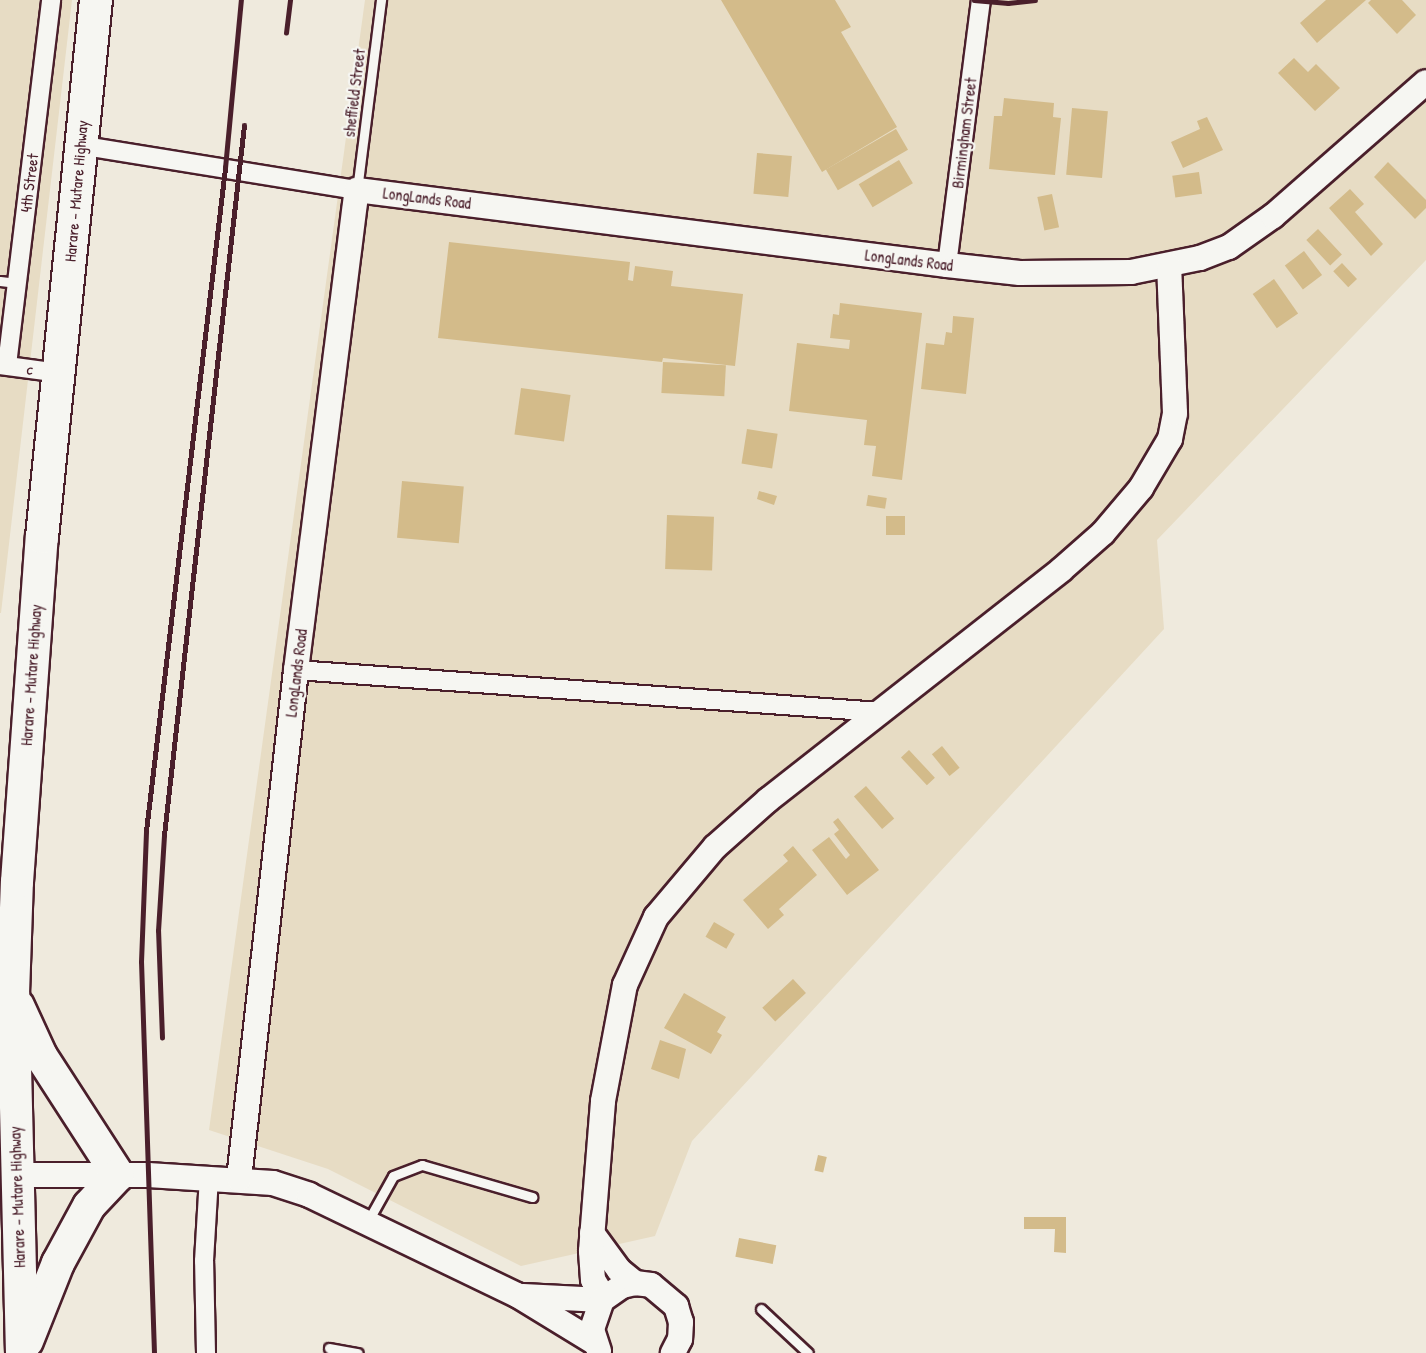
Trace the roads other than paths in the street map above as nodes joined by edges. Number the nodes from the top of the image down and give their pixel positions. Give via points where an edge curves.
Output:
1 (51, 0) edge
2 (96, 0) edge
3 (381, 0) edge
4 (981, 0) edge
5 (1426, 82) edge
6 (79, 145) junction
7 (357, 190) junction
8 (946, 265) junction
9 (1169, 266) junction
10 (8, 282) edge
11 (3, 365) edge
12 (60, 373) junction
13 (296, 670) junction
14 (880, 712) junction
15 (13, 994) junction
16 (15, 1175) junction
17 (118, 1175) junction
18 (209, 1178) junction
19 (239, 1179) junction
20 (532, 1197) dead end
21 (367, 1223) junction
22 (592, 1233) junction
23 (635, 1283) junction
24 (517, 1295) junction
25 (603, 1299) junction
26 (761, 1309) dead end
27 (329, 1348) dead end
28 (597, 1348) edge
29 (22, 1353) edge
30 (206, 1353) edge
31 (358, 1353) edge
32 (673, 1353) edge
33 (808, 1353) edge

1 - 10 street, 4th Street
2 - 6 highway, Harare - Mutare Highway
3 - 7 lane, sheffield Street
4 - 8 street, Birmingham Street
5 - 9 street, LongLands Road via 1273,216 1229,247
6 - 7 street
6 - 12 highway, Harare - Mutare Highway
7 - 8 street, LongLands Road
7 - 13 street, LongLands Road
8 - 9 street, LongLands Road via 1091,274
9 - 14 street via 1176,396 1170,439 1157,466 1103,533
10 - 11 street, 4th Street
11 - 12 street, c
12 - 15 highway, Harare - Mutare Highway via 27,715
13 - 14 street
13 - 19 street, LongLands Road
14 - 22 street via 768,800 715,848 656,917 625,985 616,1028 603,1101
15 - 16 highway, Harare - Mutare Highway
15 - 17 highway via 41,1056
16 - 17 street
16 - 29 highway, Harare - Mutare Highway
17 - 18 street
17 - 29 highway via 89,1206 58,1263
18 - 19 street
18 - 30 street via 204,1261
19 - 21 street via 282,1186
20 - 21 lane via 422,1166 393,1176
21 - 24 street
22 - 23 street via 619,1270
22 - 25 street via 593,1280
23 - 25 street
23 - 32 street via 658,1289 676,1306 680,1330
24 - 25 street
24 - 28 street
25 - 28 street via 594,1316
26 - 33 lane
27 - 31 lane

